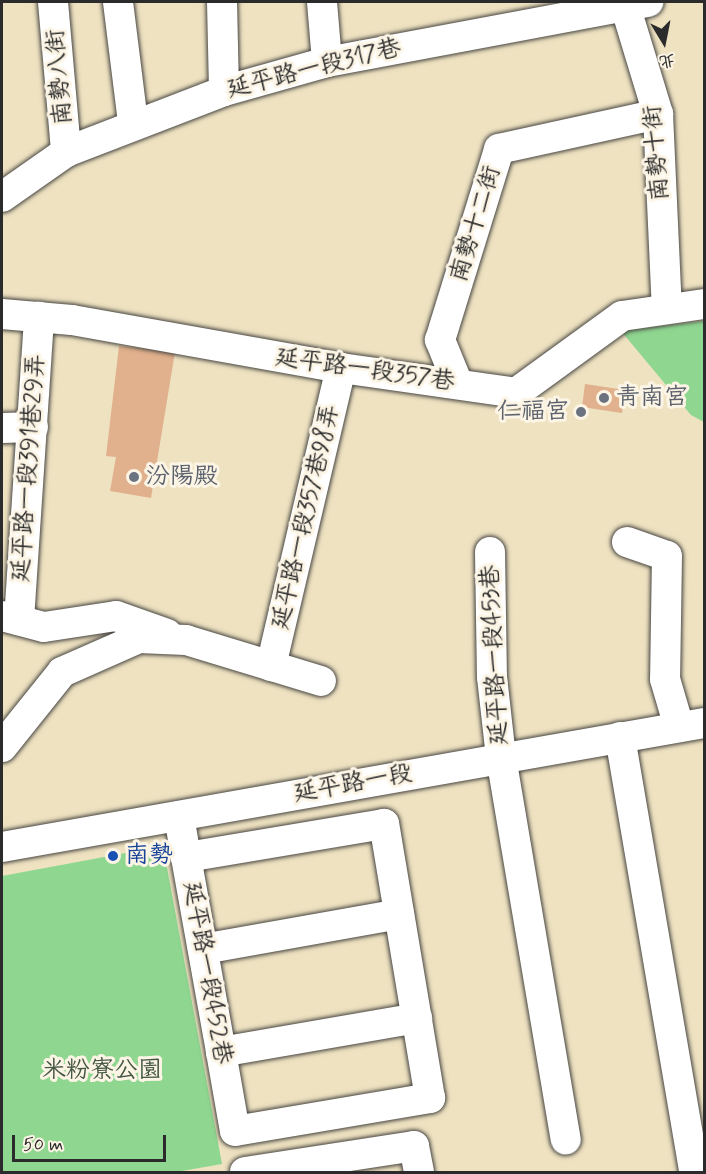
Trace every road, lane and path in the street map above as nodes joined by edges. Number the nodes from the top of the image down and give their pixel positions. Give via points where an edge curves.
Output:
1 (53, 2) edge
2 (118, 2) edge
3 (222, 2) edge
4 (322, 2) edge
5 (633, 3) edge
6 (327, 62) junction
7 (224, 91) junction
8 (658, 114) junction
9 (133, 123) junction
10 (66, 152) junction
11 (2, 198) edge
12 (705, 304) edge
13 (667, 309) junction
14 (2, 314) edge
15 (39, 317) junction
16 (341, 368) junction
17 (458, 384) junction
18 (33, 427) junction
19 (2, 428) edge
20 (627, 542) dead end
21 (490, 552) dead end
22 (10, 618) edge
23 (186, 640) junction
24 (271, 666) junction
25 (321, 681) dead end
26 (692, 725) edge
27 (620, 737) junction
28 (2, 747) edge
29 (501, 757) junction
30 (178, 816) junction
31 (2, 847) edge
32 (186, 857) junction
33 (399, 914) junction
34 (203, 949) junction
35 (417, 1018) junction
36 (221, 1052) junction
37 (566, 1140) dead end
38 (245, 1173) edge
39 (419, 1173) edge
40 (694, 1173) edge

1 - 10 street, 南勢八街
2 - 9 street
3 - 7 street
4 - 6 street
5 - 6 street, 延平路一段317巷
5 - 8 street, 南勢十街
6 - 7 street, 延平路一段317巷
7 - 9 street, 延平路一段317巷
8 - 13 street, 南勢十街
8 - 17 street, 南勢十二街 via 499,149 440,340
9 - 10 street, 延平路一段317巷
10 - 11 street, 延平路一段317巷
12 - 13 street, 延平路一段357巷
13 - 17 street, 延平路一段357巷 via 622,316 516,393
14 - 15 street, 延平路一段357巷
15 - 16 street, 延平路一段357巷
15 - 18 street, 延平路一段391巷29弄
16 - 17 street, 延平路一段357巷
16 - 24 street, 延平路一段357巷98弄
18 - 19 street
18 - 22 street, 延平路一段391巷29弄
20 - 26 street via 667,556 665,679
21 - 29 street, 延平路一段453巷 via 492,677
22 - 23 street via 44,627 116,616
23 - 24 street
23 - 28 street via 139,638 62,672
24 - 25 street
26 - 27 street, 延平路一段
27 - 29 street, 延平路一段
27 - 40 street
29 - 30 street, 延平路一段
29 - 37 street, 延平路一段453巷
30 - 31 street, 延平路一段
30 - 32 street, 延平路一段452巷
32 - 33 street via 384,824
32 - 34 street, 延平路一段452巷
33 - 34 street
33 - 35 street
34 - 36 street, 延平路一段452巷
35 - 36 street
35 - 36 street, 延平路一段452巷 via 430,1098 235,1131
38 - 39 street via 414,1146

